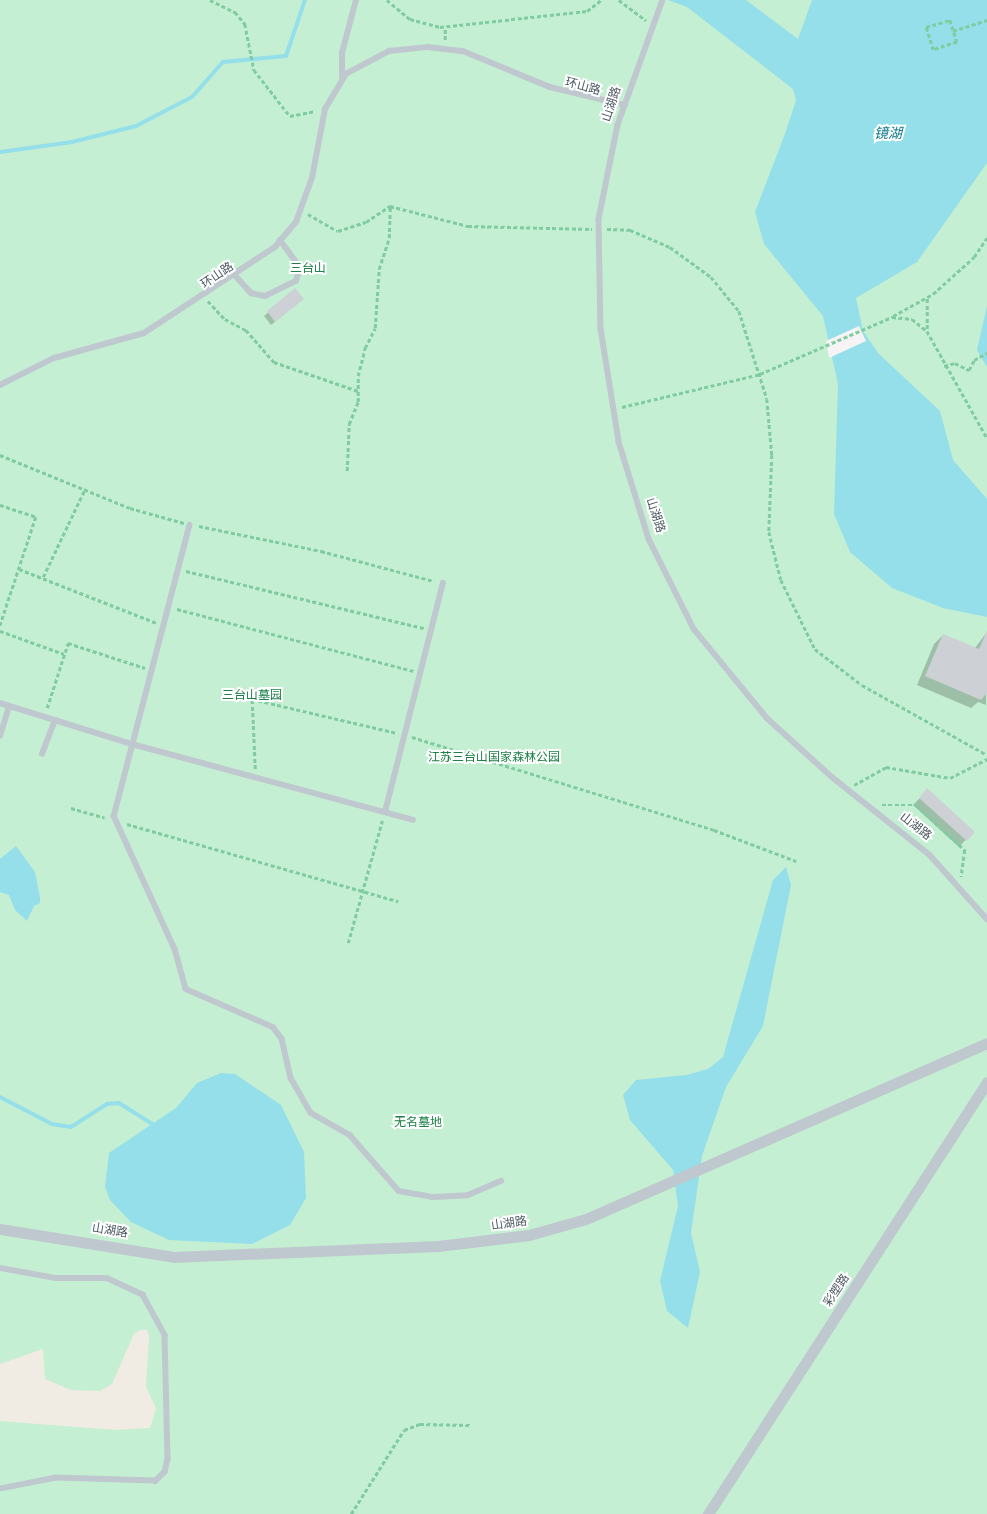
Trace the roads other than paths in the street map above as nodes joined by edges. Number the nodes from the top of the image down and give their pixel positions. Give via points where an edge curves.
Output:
1 (356, 0) edge
2 (663, 0) edge
3 (342, 80) junction
4 (625, 105) junction
5 (280, 240) junction
6 (235, 275) junction
7 (0, 385) edge
8 (190, 525) road end
9 (443, 583) road end
10 (0, 703) edge
11 (9, 706) junction
12 (55, 720) junction
13 (0, 736) edge
14 (132, 744) junction
15 (42, 754) dead end
16 (385, 812) junction
17 (413, 820) dead end
18 (987, 919) edge
19 (987, 1044) edge
20 (987, 1082) edge
21 (501, 1181) dead end
22 (0, 1229) edge
23 (0, 1268) edge
24 (0, 1489) edge
25 (708, 1514) edge

1 - 3 lane via 342,53
2 - 4 lane, 山湖路 via 652,23
3 - 4 lane, 环山路 via 389,51 444,48 506,66 587,99
3 - 5 lane, 环山路 via 325,109 312,178 300,210
4 - 18 lane, 山湖路 via 599,229 601,329 619,442 649,539 694,629 767,718 848,790 930,855
5 - 6 lane, 环山路
5 - 6 lane via 300,268 296,281 264,296 251,293
6 - 7 lane, 环山路 via 144,332 54,358
8 - 14 lane via 171,608
9 - 16 lane
10 - 11 lane
11 - 12 lane
11 - 13 lane
12 - 14 lane
12 - 15 lane
14 - 16 lane
14 - 21 lane via 115,810 117,822 175,950 186,989 273,1027 282,1039 291,1078 317,1119 342,1128 381,1175 407,1194 468,1195
16 - 17 lane
19 - 22 street, 山湖路 via 586,1219 529,1235 438,1246 174,1256
20 - 25 street, 彩塑路
23 - 24 lane via 56,1278 107,1278 143,1295 165,1335 168,1459 165,1472 156,1480 56,1478

